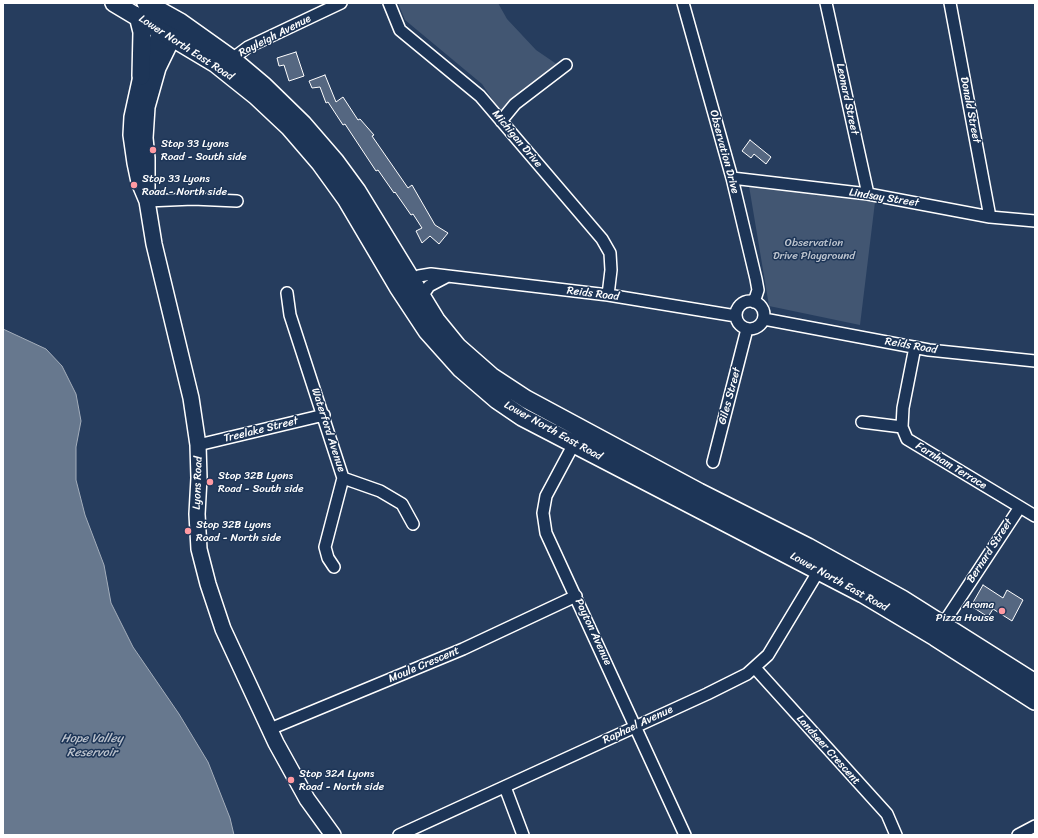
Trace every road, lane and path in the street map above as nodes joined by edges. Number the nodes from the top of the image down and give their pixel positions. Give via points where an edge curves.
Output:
1 (114, 3) edge
2 (341, 3) edge
3 (389, 3) edge
4 (684, 3) edge
5 (826, 3) edge
6 (950, 3) edge
7 (329, 5) edge
8 (142, 10) edge
9 (171, 26) junction
10 (232, 59) junction
11 (566, 65) dead end
12 (141, 76) junction
13 (501, 121) junction
14 (732, 178) junction
15 (868, 194) junction
16 (147, 201) junction
17 (238, 201) dead end
18 (990, 216) junction
19 (1035, 221) edge
20 (449, 276) junction
21 (404, 283) junction
22 (287, 294) dead end
23 (608, 295) junction
24 (421, 298) junction
25 (754, 302) junction
26 (736, 316) junction
27 (764, 319) junction
28 (747, 329) junction
29 (915, 347) junction
30 (1035, 361) edge
31 (324, 415) junction
32 (862, 422) dead end
33 (902, 427) junction
34 (578, 436) junction
35 (198, 445) junction
36 (713, 462) dead end
37 (343, 478) junction
38 (1020, 507) junction
39 (1035, 516) edge
40 (413, 524) dead end
41 (823, 564) junction
42 (334, 567) dead end
43 (576, 596) junction
44 (939, 630) junction
45 (755, 668) junction
46 (1035, 683) edge
47 (1035, 701) edge
48 (636, 725) junction
49 (270, 729) junction
50 (505, 787) junction
51 (1035, 826) edge
52 (333, 835) edge
53 (399, 835) edge
54 (523, 835) edge
55 (685, 835) edge
56 (896, 835) edge
57 (1018, 835) edge

1 - 8 main road, Lower North East Road
2 - 7 street, Rayleigh Avenue
3 - 13 street, Michigan Drive via 400,30 480,96
4 - 14 street, Observation Drive
5 - 15 street, Leonard Street
6 - 18 street, Donald Street
7 - 10 street, Rayleigh Avenue via 248,47
8 - 9 main road, Lower North East Road
8 - 12 main road
9 - 10 main road, Lower North East Road
9 - 12 street, Lyons Road
9 - 16 street, Lyons Road via 145,121
9 - 21 main road, Lower North East Road via 242,84 301,140 346,199
10 - 21 main road, Lower North East Road via 288,108 335,161 376,219
11 - 13 street via 515,104
12 - 16 street, Lyons Road via 132,117 131,135 139,182
13 - 23 street, Michigan Drive via 602,239 610,253
14 - 15 street, Lindsay Street
14 - 25 street, Observation Drive via 758,290
15 - 18 street, Lindsay Street
16 - 17 street
16 - 35 street, Lyons Road via 154,244 191,398
18 - 19 street, Lindsay Street
20 - 21 street, Reids Road via 431,274
20 - 23 street, Reids Road
20 - 24 street via 429,286
21 - 24 main road, Lower North East Road
21 - 34 main road, Lower North East Road via 434,340 468,376 511,410
22 - 31 street, Waterford Avenue via 290,315
23 - 26 street, Reids Road
24 - 34 main road, Lower North East Road via 447,334 484,371
25 - 26 street via 743,303
25 - 27 street via 762,308
26 - 28 street via 741,326
27 - 28 street via 757,328
27 - 29 street, Reids Road
28 - 36 street, Giles Street
29 - 30 street, Reids Road
29 - 33 street via 903,408
31 - 35 street, Treelake Street
31 - 37 street, Waterford Avenue
32 - 33 street
33 - 38 street, Farnham Terrace via 907,439
34 - 41 main road, Lower North East Road via 699,492
34 - 43 street, Payton Avenue via 546,496 543,513 546,533
35 - 49 street, Lyons Road via 198,535 208,584 223,629
37 - 40 street via 380,491 402,504
37 - 42 street, Waterford Avenue via 325,546
38 - 39 street, Farnham Terrace
38 - 44 street, Bernard Street
41 - 44 main road, Lower North East Road
41 - 45 street, Raphael Avenue via 768,655
43 - 48 street, Payton Avenue
43 - 49 street, Moule Crescent via 463,649
44 - 46 main road, Lower North East Road
44 - 47 main road, Lower North East Road
45 - 48 street, Raphael Avenue via 736,680
45 - 56 street, Landseer Crescent via 887,814
48 - 50 street, Raphael Avenue
48 - 55 street, Payton Avenue
49 - 52 street, Lyons Road via 292,774
50 - 53 street, Raphael Avenue
50 - 54 street
51 - 57 street

